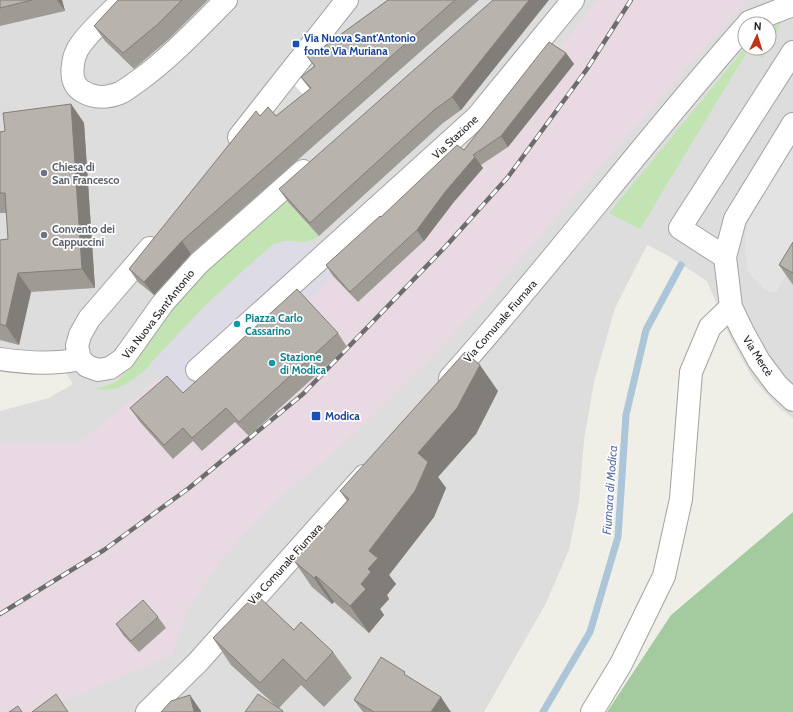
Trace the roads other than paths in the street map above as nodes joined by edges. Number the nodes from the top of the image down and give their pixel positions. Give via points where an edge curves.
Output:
1 (123, 0) edge
2 (226, 0) edge
3 (347, 0) edge
4 (573, 0) edge
5 (768, 0) edge
6 (793, 5) edge
7 (754, 16) edge
8 (766, 16) edge
9 (737, 35) edge
10 (344, 36) edge
11 (793, 52) edge
12 (304, 56) junction
13 (793, 124) edge
14 (226, 153) edge
15 (318, 158) edge
16 (162, 233) edge
17 (725, 257) junction
18 (731, 307) junction
19 (80, 358) junction
20 (0, 359) edge
21 (196, 370) dead end
22 (435, 396) edge
23 (793, 400) edge
24 (377, 461) edge
25 (147, 712) edge
26 (592, 712) edge

1 - 2 street via 80,45 73,62 72,79 80,90 91,96 106,98 122,92 150,72
3 - 12 street
4 - 21 street, Via Stazione via 477,118
5 - 7 street, Via Comunale Fiumara
6 - 8 street
9 - 22 street, Via Comunale Fiumara via 691,88 591,213
10 - 12 street via 320,54
11 - 17 street via 680,228
12 - 14 street
13 - 17 street via 735,219
15 - 19 street, Via Nuova Sant'Antonio via 198,263 163,303 123,360 110,368 98,370 88,366
16 - 19 street via 90,319 78,341
17 - 18 street, Via Mercè
18 - 23 street, Via Mercè via 759,361
18 - 26 street via 710,328 691,372 681,499 664,576 621,664
19 - 20 street via 62,362
24 - 25 street, Via Comunale Fiumara via 198,662

